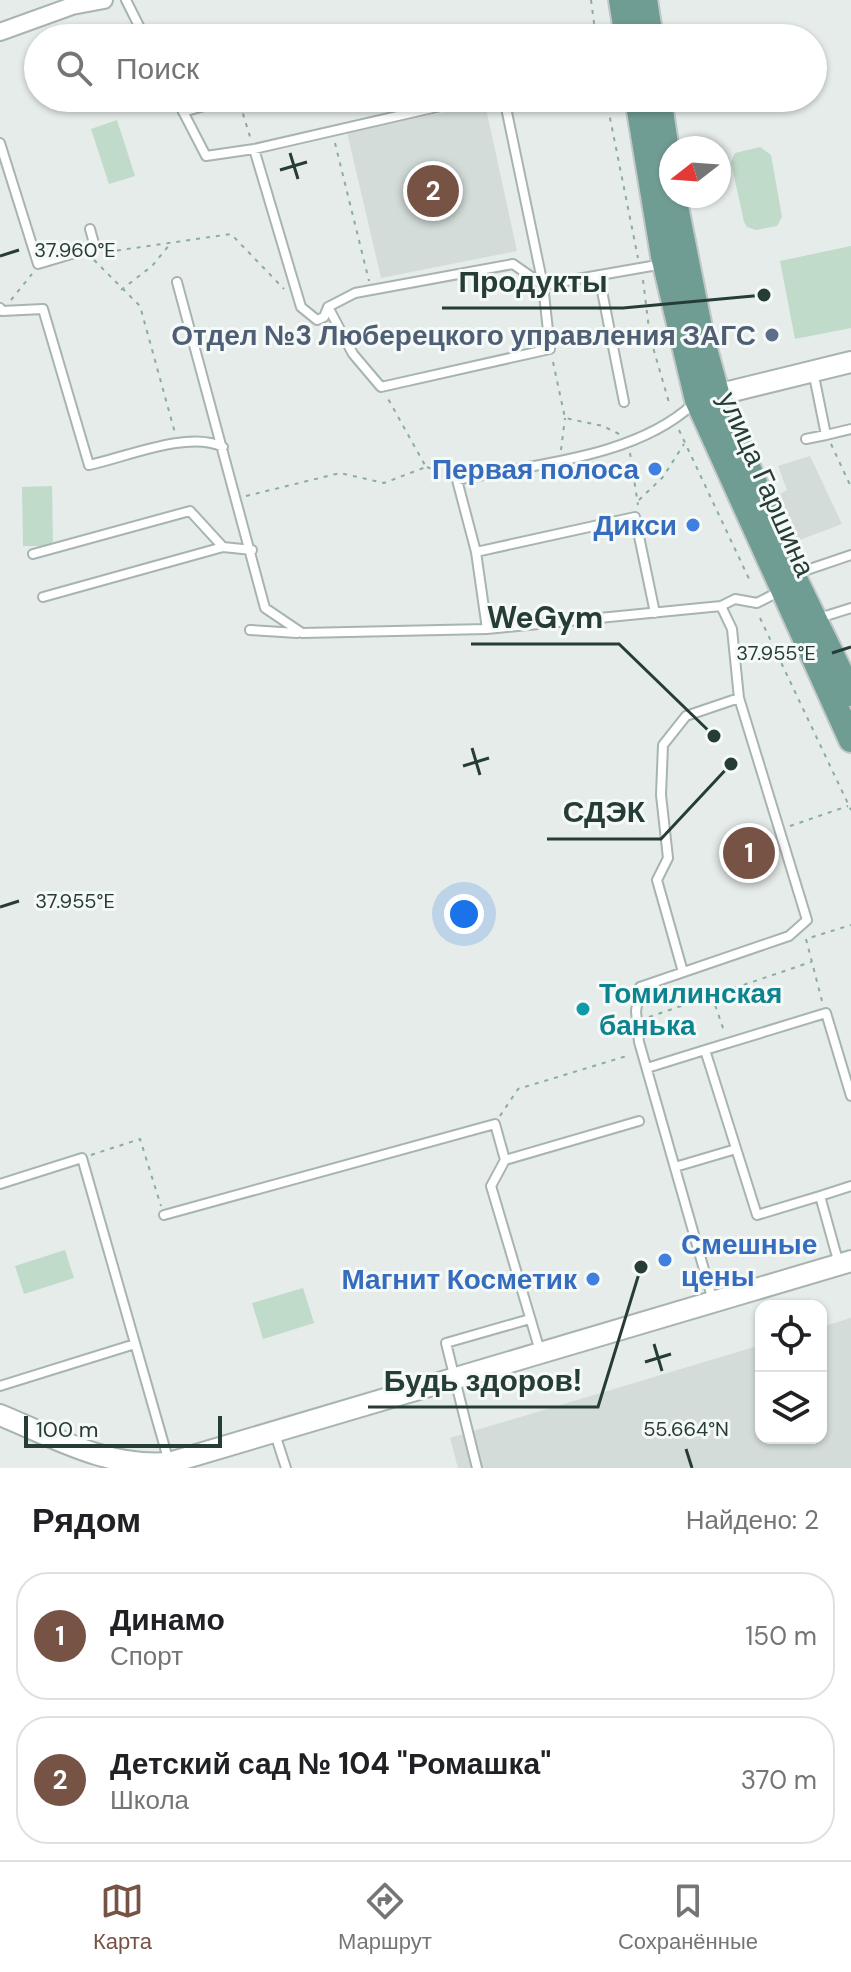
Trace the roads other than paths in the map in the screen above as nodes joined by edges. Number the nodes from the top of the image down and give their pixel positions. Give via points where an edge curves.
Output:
1 (104, 0) edge
2 (126, 0) edge
3 (621, 0) edge
4 (645, 0) edge
5 (138, 24) edge
6 (625, 24) edge
7 (649, 24) edge
8 (0, 32) edge
9 (183, 112) edge
10 (414, 112) edge
11 (507, 112) edge
12 (639, 112) edge
13 (661, 112) edge
14 (665, 136) edge
15 (0, 143) edge
16 (254, 149) junction
17 (676, 208) edge
18 (90, 229) dead end
19 (664, 264) junction
20 (599, 276) junction
21 (177, 282) dead end
22 (543, 285) junction
23 (328, 307) junction
24 (1, 310) edge
25 (851, 362) edge
26 (813, 371) junction
27 (707, 396) junction
28 (624, 402) dead end
29 (851, 429) edge
30 (826, 435) junction
31 (806, 439) dead end
32 (223, 447) junction
33 (223, 547) junction
34 (252, 550) junction
35 (476, 552) junction
36 (33, 554) dead end
37 (851, 555) edge
38 (787, 582) junction
39 (43, 597) dead end
40 (721, 606) junction
41 (851, 608) edge
42 (655, 613) junction
43 (815, 619) junction
44 (487, 629) junction
45 (250, 630) dead end
46 (302, 633) junction
47 (848, 682) edge
48 (739, 698) junction
49 (851, 740) edge
50 (683, 972) junction
51 (705, 1050) junction
52 (647, 1068) junction
53 (851, 1096) edge
54 (639, 1121) dead end
55 (736, 1149) junction
56 (505, 1160) junction
57 (675, 1167) junction
58 (0, 1184) edge
59 (851, 1186) edge
60 (820, 1196) junction
61 (164, 1215) road end
62 (845, 1263) edge
63 (713, 1301) junction
64 (530, 1319) junction
65 (135, 1344) junction
66 (540, 1352) junction
67 (455, 1376) junction
68 (0, 1386) edge
69 (0, 1415) edge
70 (274, 1430) junction
71 (169, 1463) junction
72 (141, 1467) edge
73 (286, 1468) edge
74 (477, 1468) edge

1 - 8 street
2 - 5 lane
3 - 6 main road
4 - 7 main road
9 - 16 lane via 206,156
10 - 16 lane
11 - 22 lane
12 - 19 main road, улица Гаршина
13 - 14 main road
15 - 18 lane via 38,264 95,247
16 - 23 lane via 301,307 317,320
17 - 27 main road, улица Гаршина via 702,338
19 - 20 lane
19 - 27 main road, улица Гаршина
20 - 22 lane
20 - 28 lane
21 - 32 lane
22 - 23 lane via 513,264 355,293
22 - 23 lane via 550,349 381,387 353,354
24 - 32 lane via 43,309 89,465 178,442 211,441
25 - 26 street
26 - 27 street
26 - 30 lane
27 - 35 lane via 674,421 628,443 457,480
27 - 38 main road, улица Гаршина
29 - 30 lane
30 - 31 lane
32 - 34 lane
33 - 34 lane
33 - 36 lane via 190,511
33 - 39 lane
34 - 46 lane via 265,608
35 - 42 lane via 635,517
35 - 44 lane
37 - 38 lane
38 - 40 lane via 757,603 735,599
38 - 43 main road, улица Гаршина
38 - 49 main road, улица Гаршина
40 - 42 lane
40 - 48 lane via 732,629
41 - 43 lane
42 - 44 lane
43 - 47 main road, улица Гаршина
44 - 46 lane
45 - 46 lane
48 - 50 lane via 686,716 663,745 661,795 668,858 657,880
48 - 50 lane via 807,920 789,936
50 - 52 lane via 640,987 637,1022
51 - 52 lane
51 - 53 lane via 826,1013
51 - 55 lane
52 - 57 lane
54 - 56 lane
55 - 57 lane
55 - 60 lane via 757,1215
56 - 61 lane via 495,1124
56 - 64 lane via 491,1186
57 - 63 lane
58 - 65 lane via 82,1158
59 - 60 lane
60 - 62 lane
62 - 63 street
63 - 66 street
64 - 66 lane
64 - 67 lane via 446,1343
65 - 68 lane
65 - 71 lane
66 - 67 street
67 - 70 street
67 - 74 lane
69 - 72 street via 90,1454
70 - 71 street
70 - 73 lane
71 - 72 street

